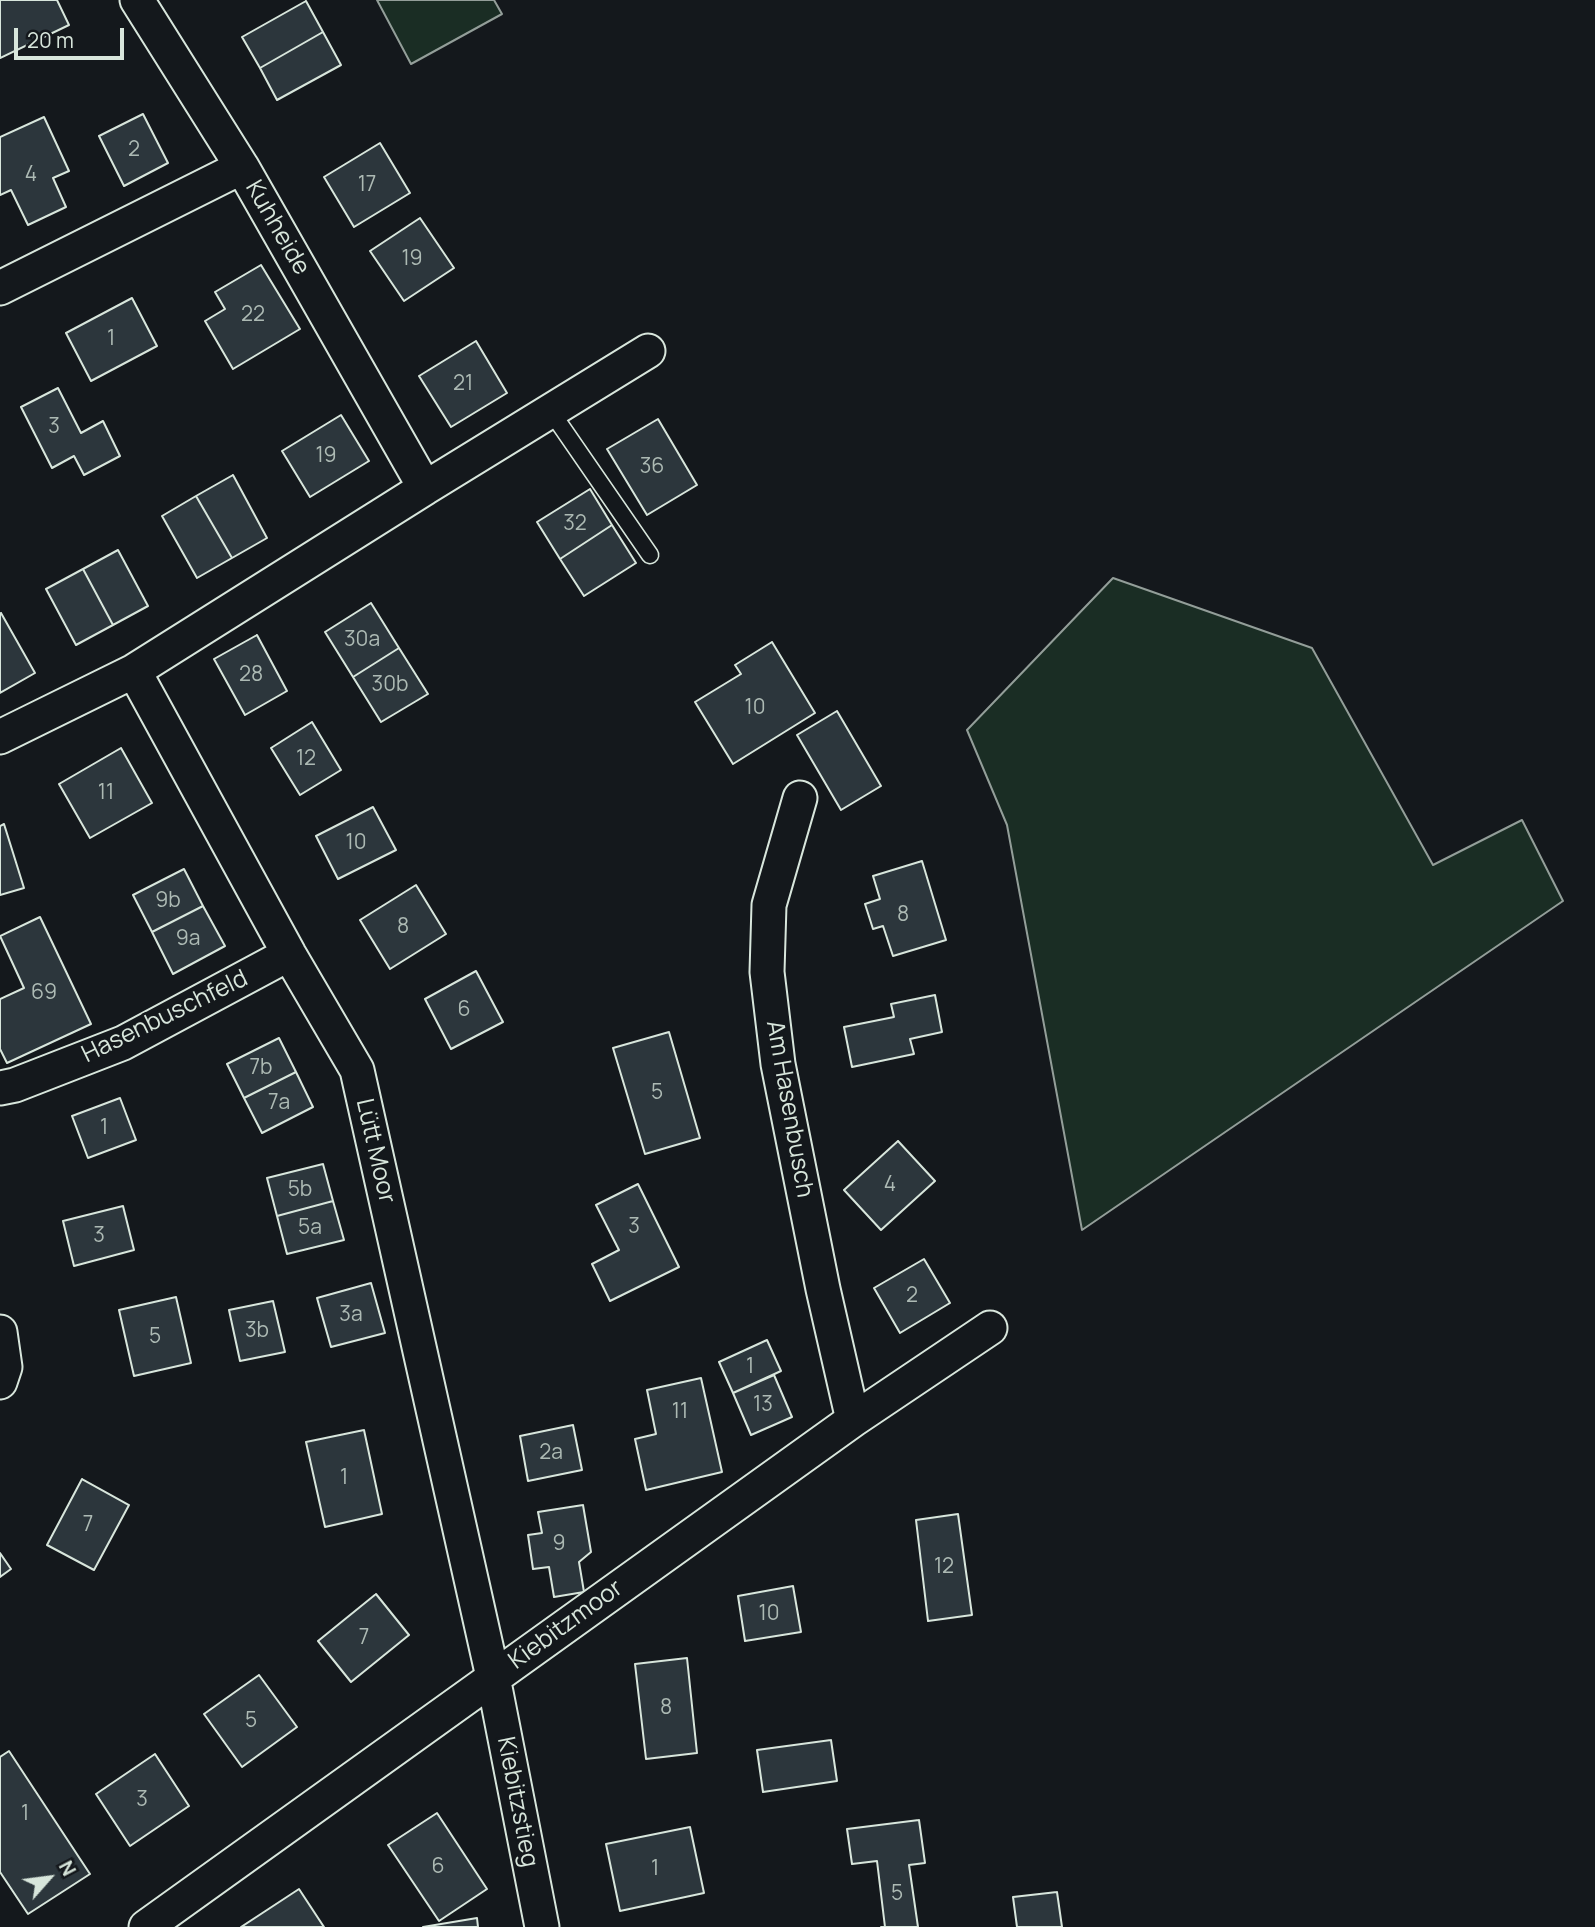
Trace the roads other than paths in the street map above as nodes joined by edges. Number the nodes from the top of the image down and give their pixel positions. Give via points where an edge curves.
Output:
1 (137, 0) edge
2 (242, 167) junction
3 (0, 288) edge
4 (648, 351) dead end
5 (550, 410) junction
6 (425, 488) junction
7 (650, 555) dead end
8 (134, 671) junction
9 (0, 737) edge
10 (800, 798) dead end
11 (289, 954) junction
12 (0, 1088) edge
13 (990, 1328) dead end
14 (0, 1332) edge
15 (0, 1382) edge
16 (853, 1420) junction
17 (493, 1677) junction
18 (146, 1927) edge
19 (542, 1927) edge

1 - 2 street
2 - 3 street, Kuhheide
2 - 6 street, Kuhheide
4 - 5 street
5 - 6 street
5 - 7 lane
6 - 8 street
8 - 9 street
8 - 11 street, Lütt Moor
10 - 16 street, Am Hasenbusch via 769,905 767,972 778,1064
11 - 12 street, Hasenbuschfeld via 123,1043
11 - 17 street, Lütt Moor via 357,1070
13 - 16 street, Kiebitzmoor
14 - 15 street via 5,1367
16 - 17 street, Kiebitzmoor
17 - 18 street, Kiebitzmoor
17 - 19 street, Kiebitzstieg

